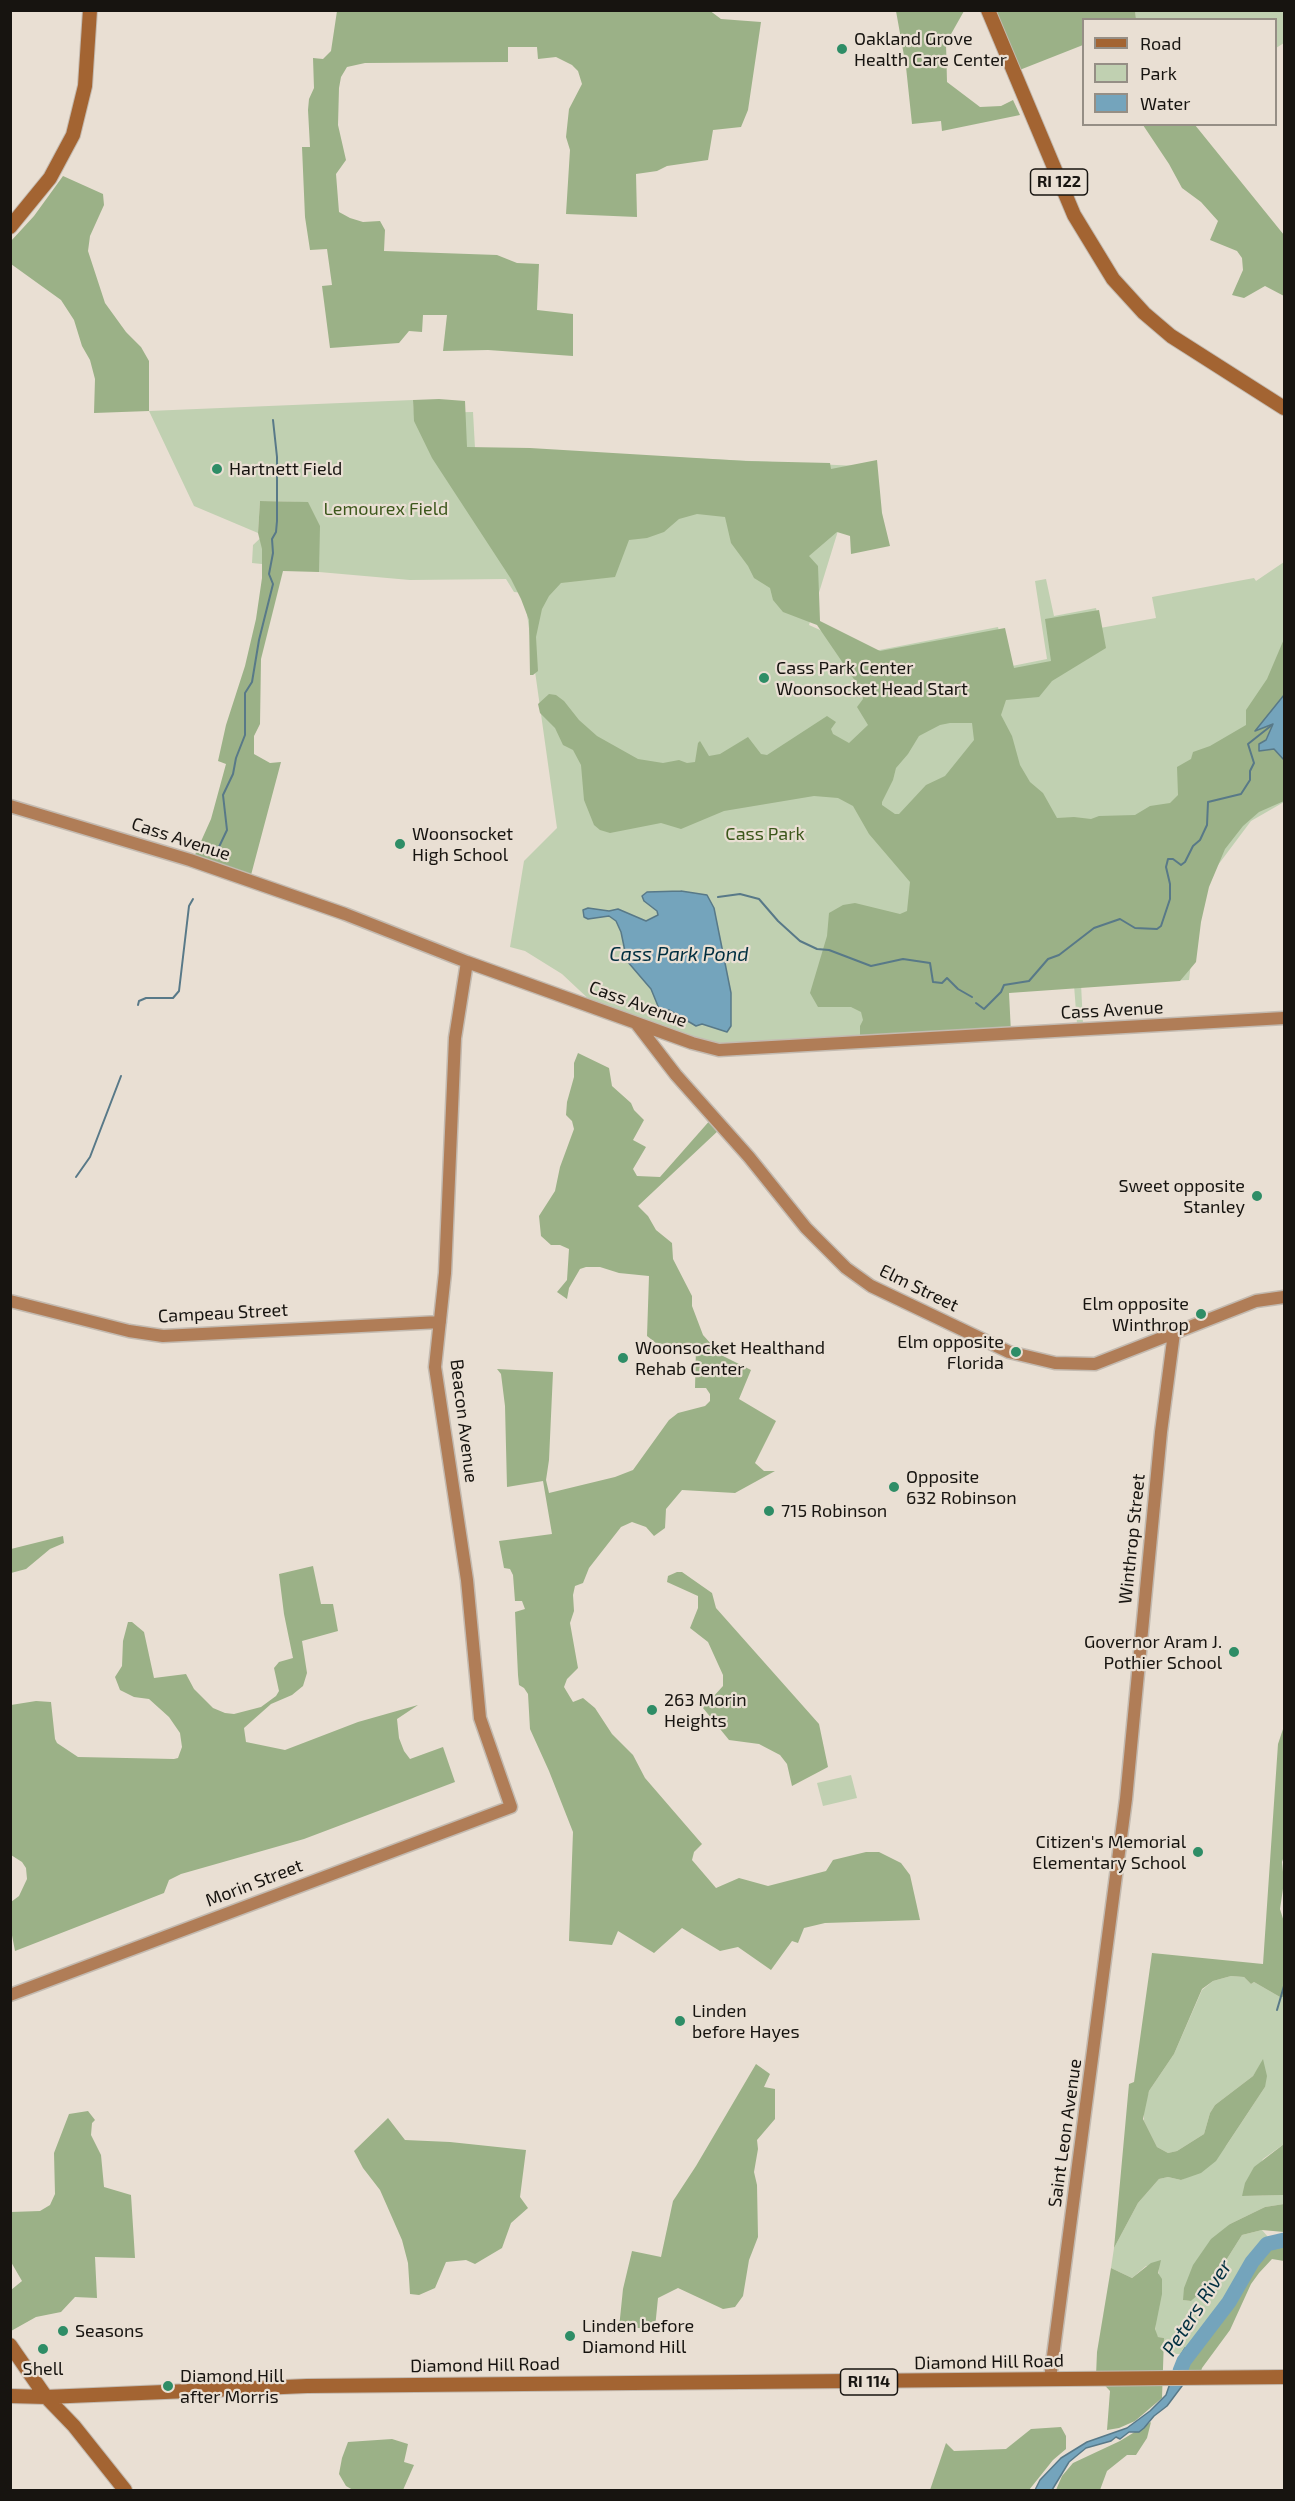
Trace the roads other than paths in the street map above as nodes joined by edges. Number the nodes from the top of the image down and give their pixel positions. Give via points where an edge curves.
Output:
1 (90, 10) edge
2 (988, 10) edge
3 (10, 227) edge
4 (1284, 408) edge
5 (10, 806) edge
6 (466, 962) junction
7 (1284, 1018) edge
8 (636, 1023) junction
9 (1284, 1297) edge
10 (10, 1301) edge
11 (440, 1322) junction
12 (1174, 1333) junction
13 (511, 1806) joint
14 (1115, 1892) joint
15 (10, 1995) edge
16 (10, 2345) edge
17 (1284, 2377) edge
18 (1050, 2379) junction
19 (10, 2396) edge
20 (46, 2397) junction
21 (125, 2490) edge

1 - 3 main road via 85,86 73,135 50,178
2 - 4 main road, RI 122 via 1074,215 1113,279 1171,336
5 - 6 street, Cass Avenue via 190,860 345,914
6 - 8 street, Cass Avenue
6 - 11 street, Beacon Avenue via 454,1050
7 - 8 street, Cass Avenue via 730,1050 705,1047
8 - 12 street, Elm Street via 806,1228 846,1268 871,1286 1010,1352 1055,1363 1095,1364
9 - 12 street, Elm Street via 1256,1301
10 - 11 street, Campeau Street via 163,1336
11 - 13 street, Beacon Avenue via 436,1374 467,1580 478,1705 483,1731
12 - 14 street, Winthrop Street
13 - 15 street, Morin Street
14 - 18 street, Saint Leon Avenue
16 - 20 main road
17 - 18 main road, Diamond Hill Road / RI 114
18 - 20 main road, Diamond Hill Road / RI 114 via 314,2386
19 - 20 main road, Diamond Hill Road / RI 114
20 - 21 main road

